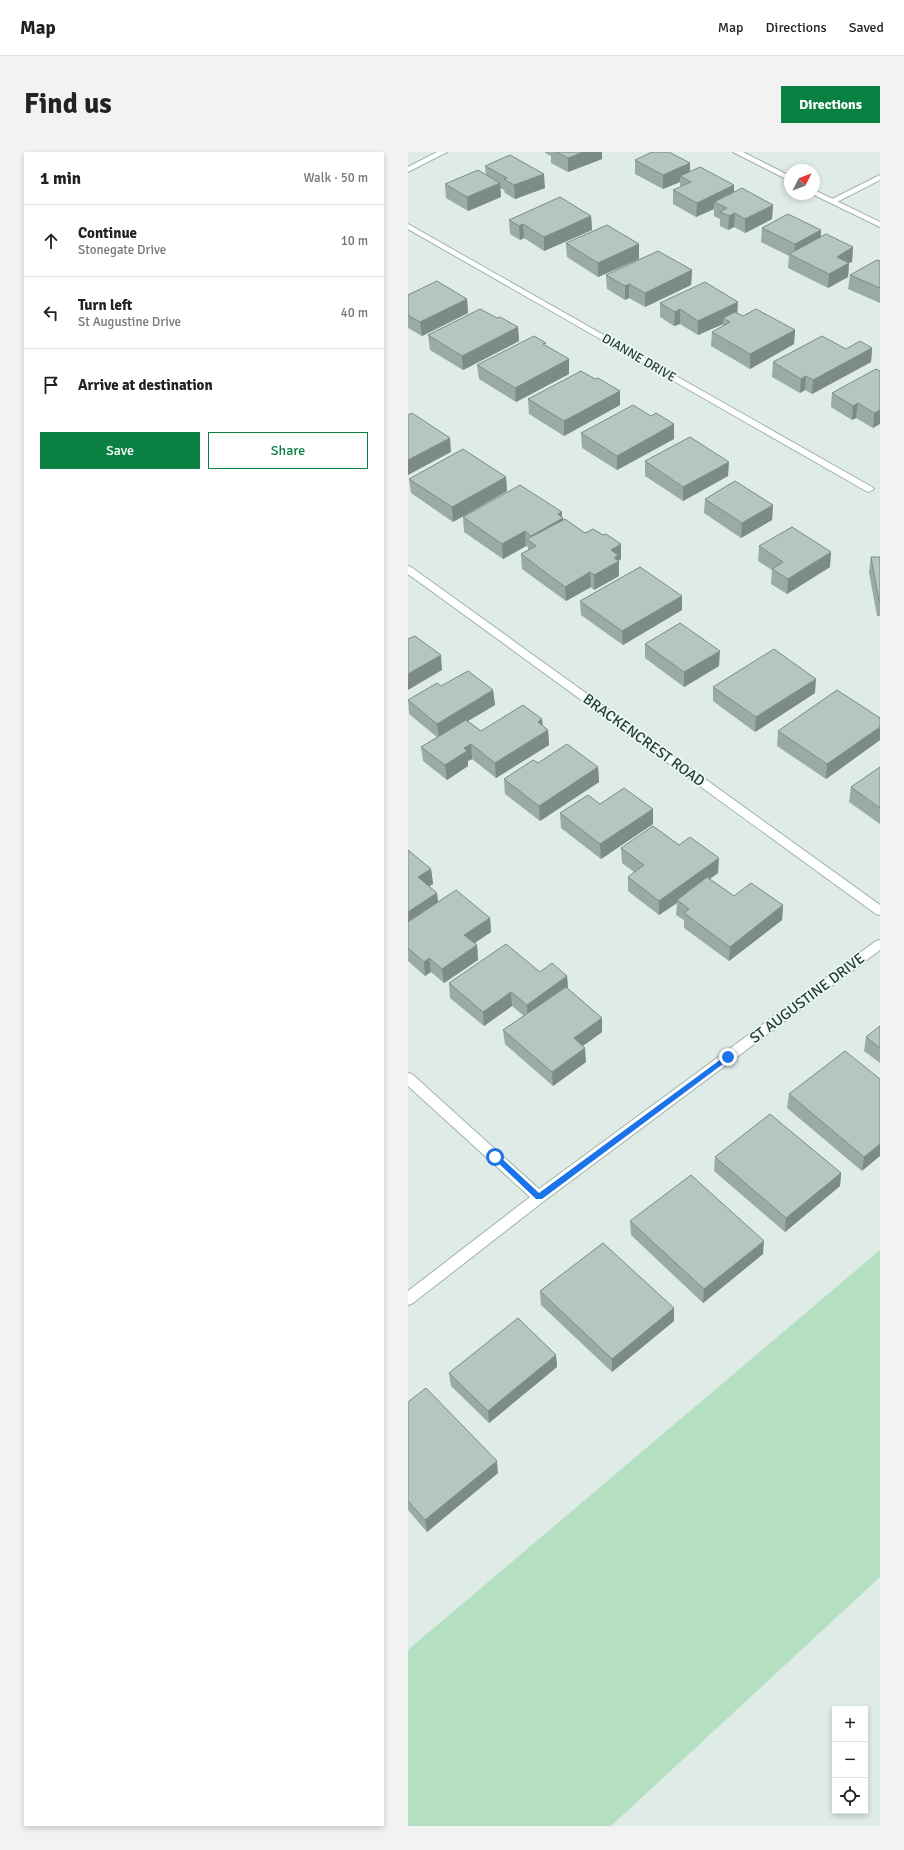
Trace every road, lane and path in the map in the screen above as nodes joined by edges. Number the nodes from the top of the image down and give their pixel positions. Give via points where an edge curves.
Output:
1 (443, 152) edge
2 (737, 152) edge
3 (408, 170) edge
4 (784, 176) edge
5 (880, 177) edge
6 (820, 195) edge
7 (832, 201) junction
8 (880, 225) edge
9 (408, 226) edge
10 (869, 489) dead end
11 (408, 569) edge
12 (880, 911) edge
13 (880, 944) edge
14 (408, 1078) edge
15 (539, 1197) junction
16 (408, 1299) edge

1 - 3 street
2 - 4 street
5 - 7 street
6 - 7 street
7 - 8 street
9 - 10 street, DIANNE DRIVE
11 - 12 street, BRACKENCREST ROAD
13 - 15 street, ST AUGUSTINE DRIVE
14 - 15 street
15 - 16 street, ST AUGUSTINE DRIVE

